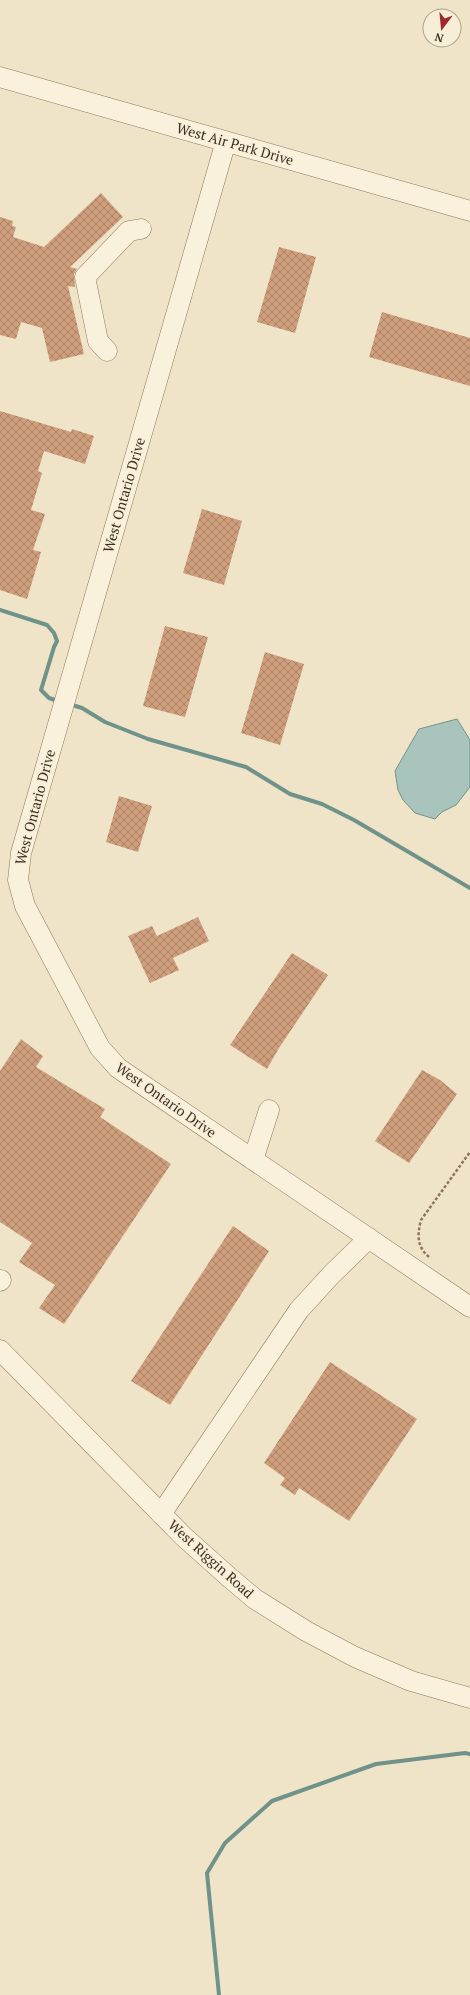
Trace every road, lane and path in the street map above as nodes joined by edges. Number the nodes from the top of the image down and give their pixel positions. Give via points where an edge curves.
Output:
1 (0, 77) edge
2 (226, 141) junction
3 (470, 211) edge
4 (142, 229) dead end
5 (107, 351) dead end
6 (269, 1110) dead end
7 (470, 1152) edge
8 (253, 1160) junction
9 (369, 1238) junction
10 (432, 1260) dead end
11 (470, 1307) edge
12 (0, 1350) edge
13 (161, 1514) junction
14 (470, 1698) edge

1 - 2 street, West Air Park Drive
2 - 3 street, West Air Park Drive
2 - 8 street, West Ontario Drive via 21,853 18,880 25,906 100,1048 118,1068
4 - 5 street via 129,231 85,277 98,341
6 - 8 street
7 - 10 path via 421,1220 419,1240 422,1250
8 - 9 street, West Ontario Drive
9 - 11 street, West Ontario Drive
9 - 13 street via 330,1275 299,1310
12 - 13 street, West Riggin Road
13 - 14 street, West Riggin Road via 230,1578 255,1598 306,1631 355,1657 411,1681

